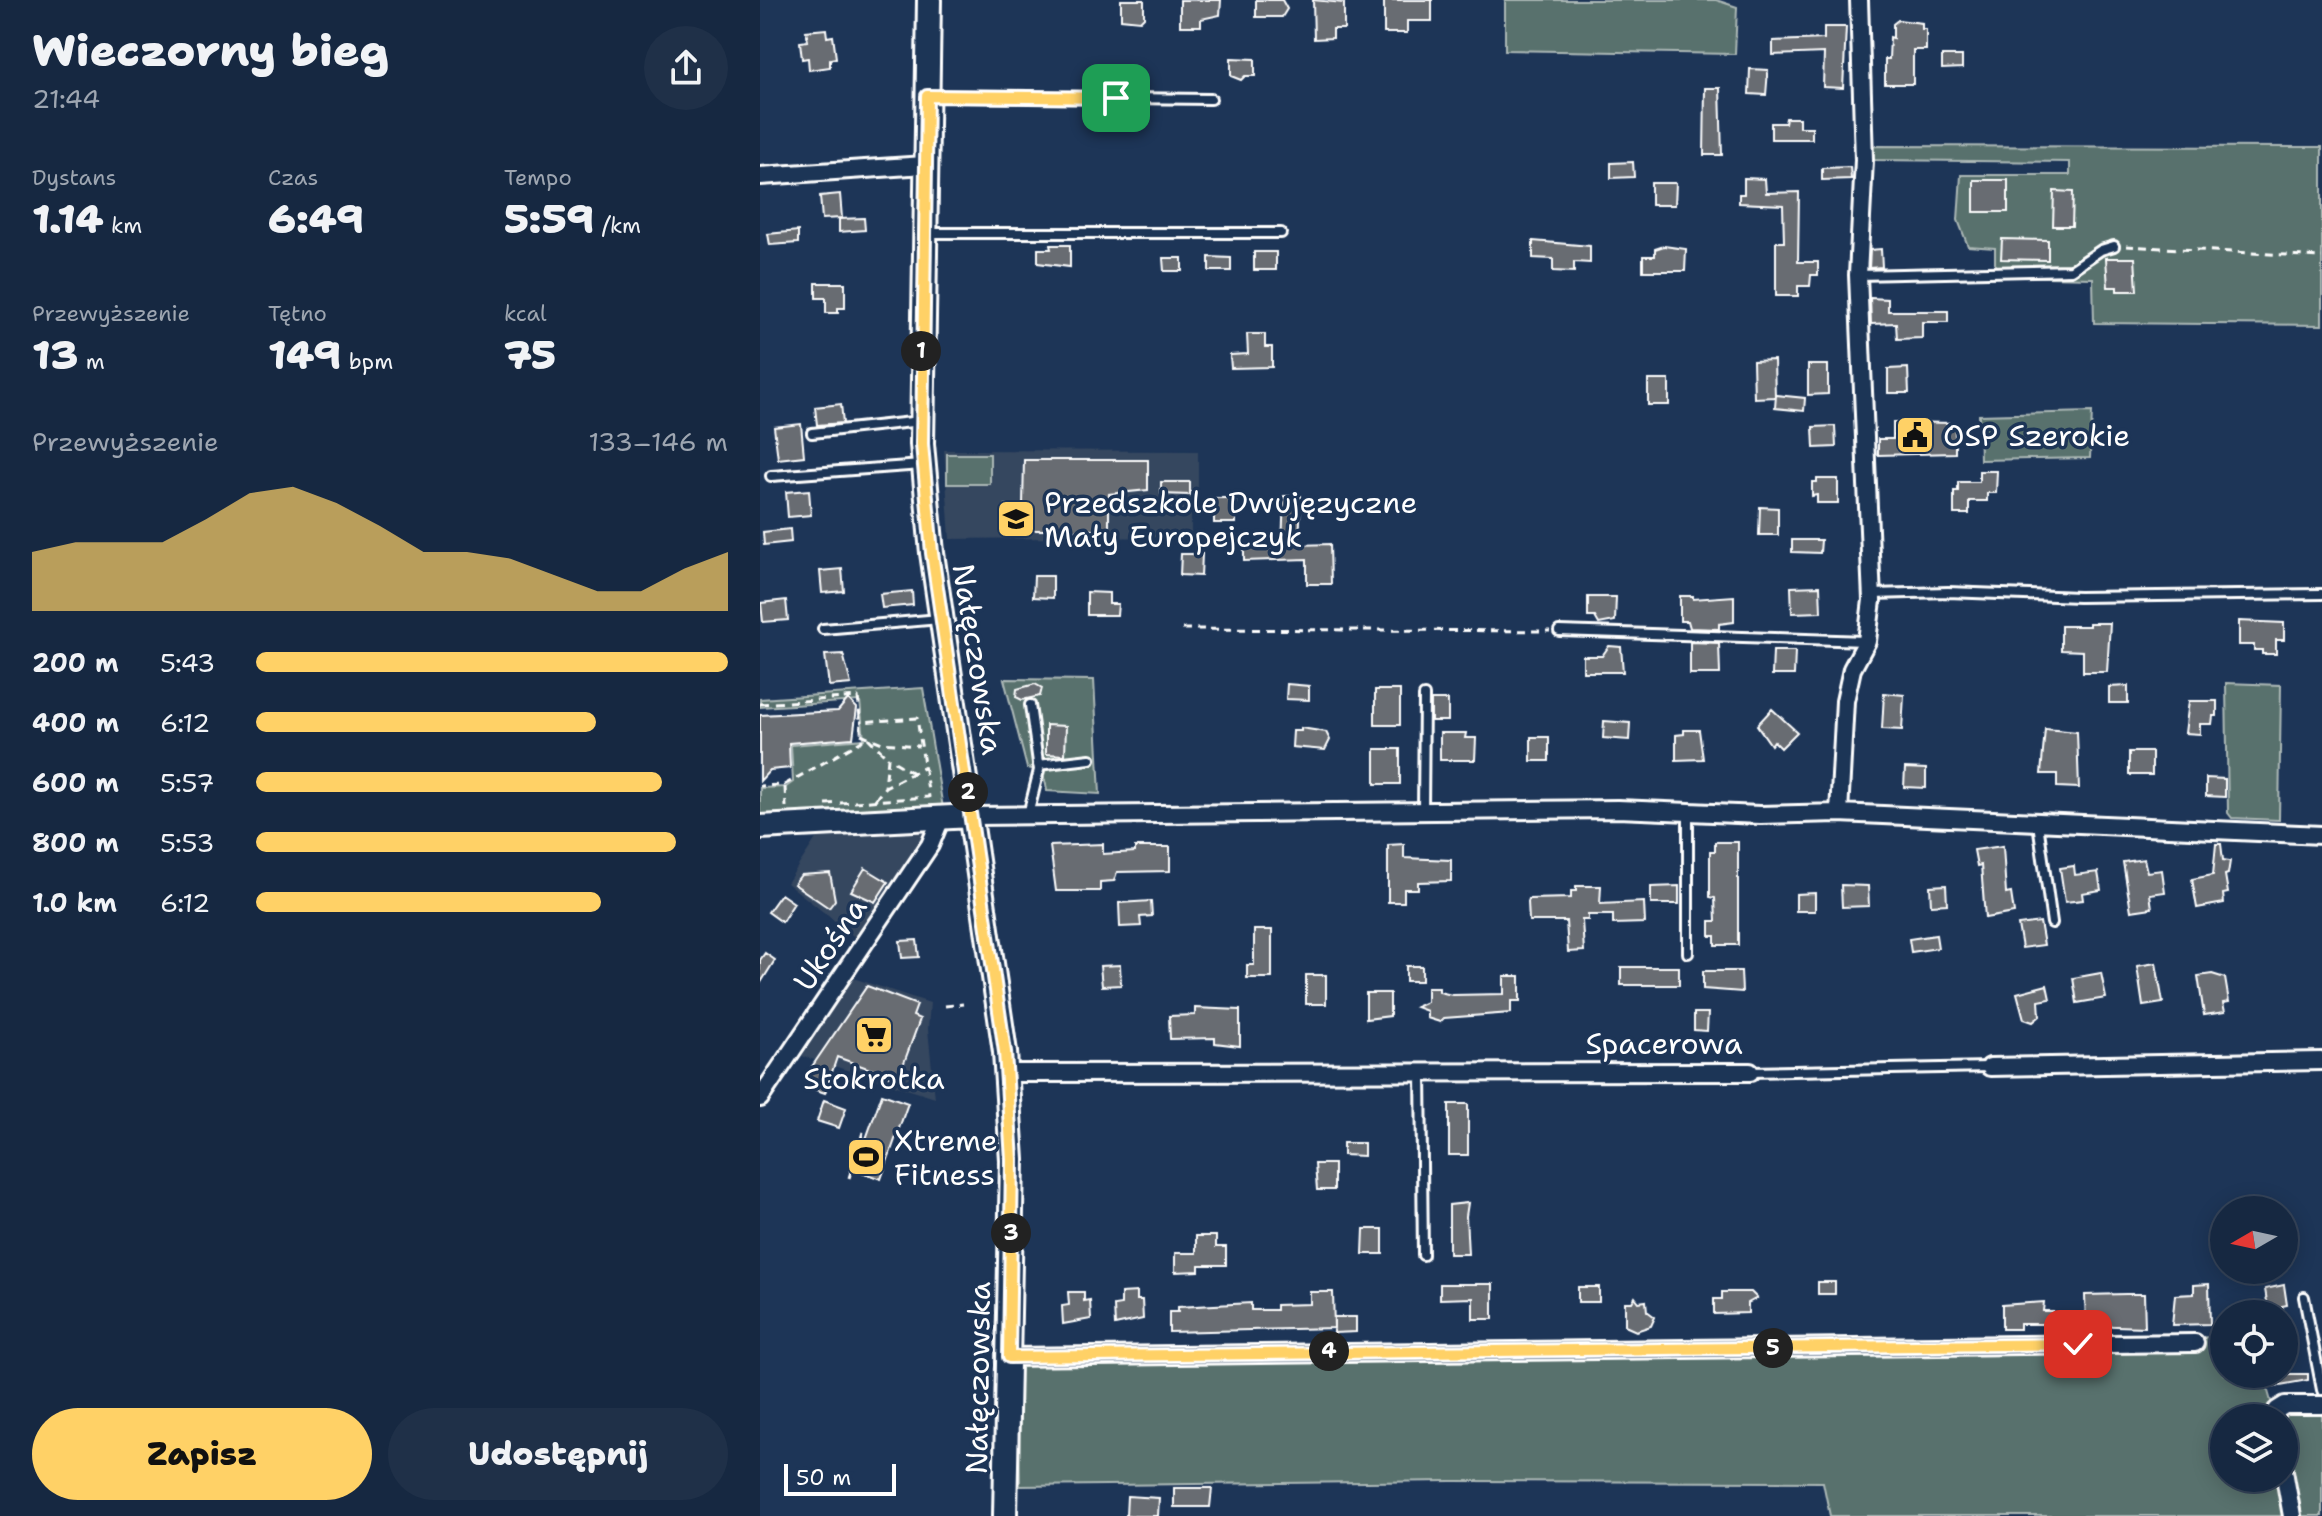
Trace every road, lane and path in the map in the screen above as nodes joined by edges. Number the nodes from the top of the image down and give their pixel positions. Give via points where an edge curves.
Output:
1 (929, 0) edge
2 (1859, 0) edge
3 (927, 96) junction
4 (1211, 99) dead end
5 (925, 165) junction
6 (760, 176) edge
7 (924, 233) junction
8 (1281, 233) dead end
9 (2114, 246) joint
10 (2322, 257) edge
11 (1858, 275) junction
12 (921, 421) junction
13 (812, 433) dead end
14 (923, 465) junction
15 (771, 476) dead end
16 (1872, 594) junction
17 (2322, 594) edge
18 (941, 619) junction
19 (823, 629) dead end
20 (1182, 629) dead end
21 (1559, 631) joint
22 (1867, 641) junction
23 (1424, 696) dead end
24 (760, 704) edge
25 (1030, 705) dead end
26 (860, 722) junction
27 (861, 734) junction
28 (867, 736) junction
29 (921, 746) junction
30 (888, 758) junction
31 (1090, 759) dead end
32 (1038, 765) junction
33 (925, 767) junction
34 (913, 773) junction
35 (784, 785) junction
36 (760, 786) edge
37 (885, 787) junction
38 (874, 801) junction
39 (824, 804) dead end
40 (798, 806) dead end
41 (786, 807) junction
42 (775, 808) dead end
43 (1423, 813) junction
44 (1839, 813) junction
45 (1688, 814) junction
46 (1028, 815) junction
47 (972, 816) junction
48 (941, 818) junction
49 (2038, 822) junction
50 (760, 827) edge
51 (2322, 835) edge
52 (2052, 923) dead end
53 (1688, 953) dead end
54 (963, 1004) dead end
55 (945, 1006) dead end
56 (2322, 1061) edge
57 (1990, 1067) joint
58 (1421, 1070) junction
59 (1750, 1072) joint
60 (1007, 1073) junction
61 (760, 1098) edge
62 (863, 1132) dead end
63 (849, 1178) dead end
64 (1423, 1255) dead end
65 (2304, 1297) dead end
66 (2195, 1343) dead end
67 (1009, 1357) junction
68 (2322, 1390) edge
69 (2298, 1405) edge
70 (2322, 1405) edge
71 (2288, 1492) edge
72 (1005, 1516) edge
73 (2292, 1516) edge

1 - 3 main road, Nałęczowska
2 - 11 street via 1864,186
3 - 4 lane
3 - 5 main road, Nałęczowska
5 - 6 street
5 - 7 main road, Nałęczowska
7 - 8 lane
7 - 12 main road, Nałęczowska
9 - 10 path
9 - 11 lane via 2071,270
11 - 16 street
12 - 13 lane
12 - 14 main road, Nałęczowska
14 - 15 lane
14 - 18 main road, Nałęczowska
16 - 17 lane
16 - 22 street
18 - 19 lane
18 - 47 main road, Nałęczowska
20 - 21 path
21 - 22 lane
22 - 44 street via 1852,669 1845,701
23 - 43 lane
24 - 26 path via 858,697
25 - 32 lane
26 - 27 path
26 - 29 path via 917,718
27 - 28 path
27 - 35 path via 862,741
28 - 29 path via 882,743
28 - 30 path
29 - 33 path
30 - 34 path
30 - 37 path
31 - 32 lane
32 - 46 lane
33 - 34 path
33 - 38 path via 929,797
34 - 37 path
35 - 36 path
35 - 41 path
37 - 38 path
38 - 39 path
40 - 41 path
41 - 42 path
43 - 45 street via 1618,809
43 - 46 street
44 - 45 street
44 - 49 street
45 - 53 lane
46 - 47 street
47 - 48 main road
47 - 60 main road, Nałęczowska
48 - 50 main road via 862,826
48 - 61 street, Ukośna via 930,845
49 - 51 street
49 - 52 lane
54 - 55 path
56 - 57 street, Spacerowa
57 - 59 lane, Spacerowa
58 - 59 street, Spacerowa
58 - 60 street, Spacerowa
58 - 64 lane
60 - 67 main road, Nałęczowska via 1012,1160
62 - 63 path
65 - 68 lane
66 - 67 street
67 - 72 main road, Nałęczowska
69 - 70 street
71 - 73 street

